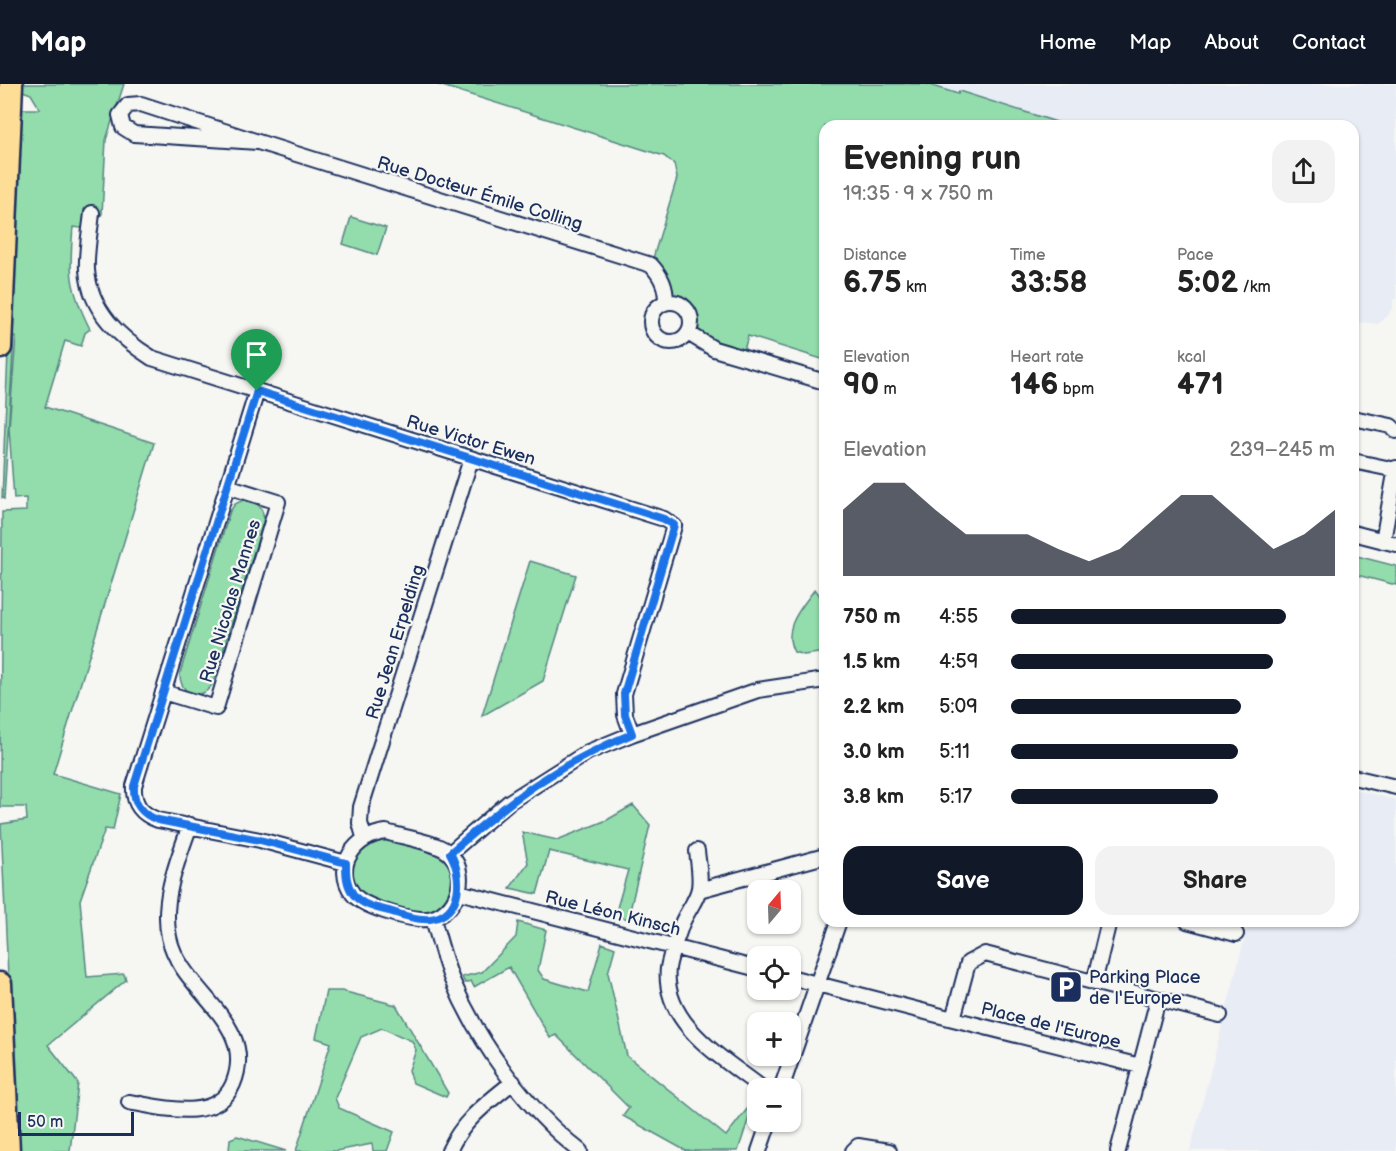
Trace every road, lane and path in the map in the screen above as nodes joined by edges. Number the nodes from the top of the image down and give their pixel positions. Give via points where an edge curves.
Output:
1 (11, 84) edge
2 (4, 139) edge
3 (258, 142) junction
4 (92, 213) dead end
5 (1, 282) edge
6 (666, 302) junction
7 (688, 333) junction
8 (0, 347) edge
9 (819, 380) edge
10 (257, 391) junction
11 (1359, 419) edge
12 (1396, 431) edge
13 (471, 459) junction
14 (1359, 461) edge
15 (1396, 469) edge
16 (227, 486) junction
17 (1359, 535) edge
18 (1390, 543) edge
19 (819, 681) edge
20 (163, 692) junction
21 (632, 734) junction
22 (1359, 778) edge
23 (1396, 787) edge
24 (190, 825) junction
25 (364, 837) junction
26 (697, 851) dead end
27 (450, 853) junction
28 (819, 858) edge
29 (346, 863) junction
30 (699, 890) junction
31 (459, 892) junction
32 (433, 919) junction
33 (837, 927) edge
34 (1108, 927) edge
35 (1210, 927) edge
36 (1236, 934) dead end
37 (674, 947) junction
38 (747, 966) edge
39 (801, 980) edge
40 (1094, 983) junction
41 (0, 984) edge
42 (817, 984) junction
43 (1158, 999) junction
44 (1220, 1015) dead end
45 (952, 1019) junction
46 (1140, 1066) junction
47 (749, 1078) edge
48 (785, 1078) edge
49 (513, 1082) junction
50 (129, 1102) dead end
51 (766, 1132) edge
52 (576, 1150) edge
53 (9, 1151) edge
54 (449, 1151) edge
55 (759, 1151) edge
56 (853, 1151) edge
57 (889, 1151) edge
58 (1118, 1151) edge

1 - 2 main road
2 - 5 main road
3 - 3 street, Rue Docteur Émile Colling via 141,104 128,105 120,115 123,128 134,134
3 - 6 street, Rue Docteur Émile Colling via 651,266 663,282
4 - 10 street, Rue Victor Ewen via 87,271 92,292 108,323 127,342 152,358
5 - 8 main road
6 - 7 street via 685,308 691,320
6 - 7 street via 651,315 654,334 671,343
7 - 9 street via 714,348
10 - 13 street, Rue Victor Ewen
10 - 16 street, Rue Nicolas Mannes
11 - 12 street via 1391,426
13 - 21 street, Rue Victor Ewen via 674,525 624,694 625,715
13 - 25 street, Rue Jean Erpelding via 361,807
14 - 15 street
15 - 18 street
16 - 20 street, Rue Nicolas Mannes
16 - 20 street, Rue Nicolas Mannes via 278,502 216,708
17 - 18 street
19 - 21 street via 758,690
20 - 24 street, Rue Nicolas Mannes via 134,796 147,816
21 - 27 street via 588,752 543,778
22 - 23 street
24 - 29 street, Rue Nicolas Mannes
24 - 50 street via 172,878 167,906 169,937 178,960 231,1029 239,1048 239,1069 231,1088 216,1102 200,1109
25 - 27 street via 386,832
25 - 29 street via 352,848
26 - 30 street
27 - 31 street via 457,865
28 - 30 street
29 - 32 street via 349,887 366,905
30 - 37 street
31 - 32 street via 453,903
31 - 37 street, Rue Léon Kinsch
32 - 49 street via 452,979 477,1030
33 - 42 street
34 - 40 street
35 - 36 street
37 - 38 street, Rue Léon Kinsch
37 - 47 street via 669,991 676,1011 689,1029
39 - 42 street
40 - 43 street, Place de l'Europe
40 - 45 street, Place de l'Europe via 985,954 968,963
41 - 53 main road
42 - 45 street, Place de l'Europe
42 - 48 street
43 - 44 street, Place de l'Europe
43 - 46 street
45 - 46 street, Place de l'Europe
46 - 58 street
49 - 52 street
49 - 54 street via 472,1114
51 - 55 street
56 - 57 street via 868,1145

